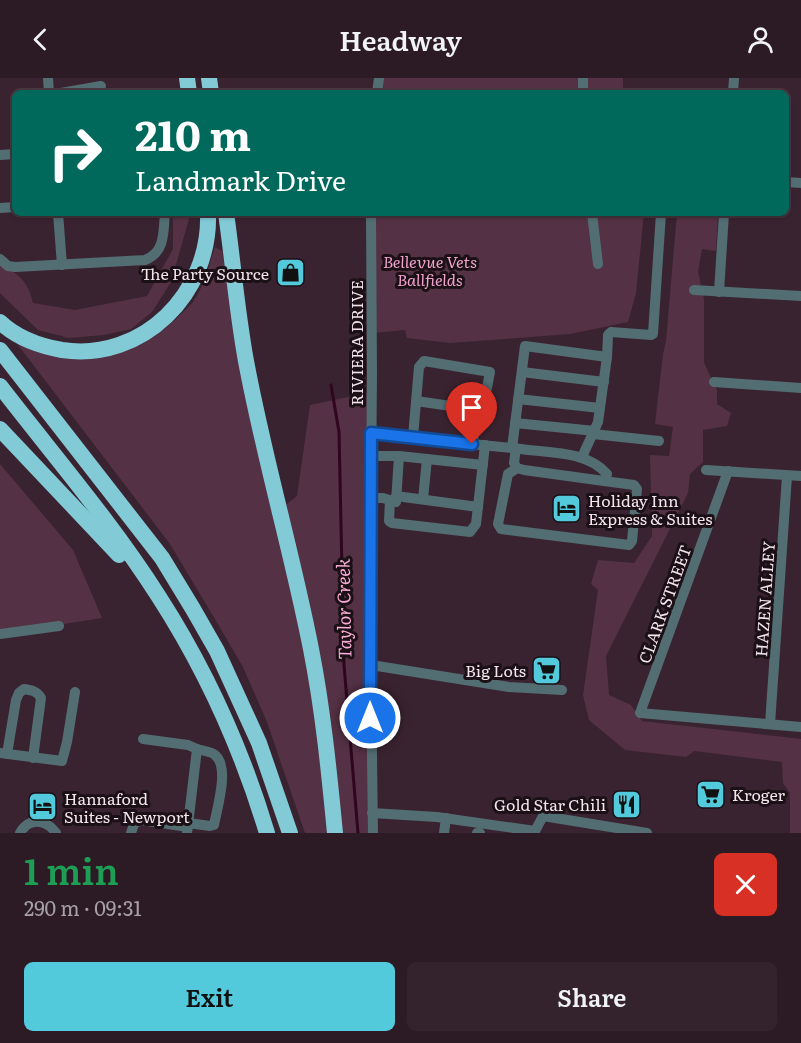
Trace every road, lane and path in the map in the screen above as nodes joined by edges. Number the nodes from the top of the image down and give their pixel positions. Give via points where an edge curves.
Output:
1 (101, 86) dead end
2 (78, 90) edge
3 (58, 216) edge
4 (165, 216) edge
5 (208, 216) edge
6 (226, 216) edge
7 (371, 216) edge
8 (592, 216) edge
9 (661, 216) edge
10 (724, 216) edge
11 (4, 262) edge
12 (598, 264) dead end
13 (62, 265) junction
14 (694, 290) dead end
15 (719, 292) junction
16 (801, 296) edge
17 (0, 322) edge
18 (0, 350) edge
19 (607, 357) junction
20 (522, 372) junction
21 (604, 382) junction
22 (714, 382) dead end
23 (0, 386) edge
24 (801, 388) edge
25 (518, 399) junction
26 (416, 401) junction
27 (600, 408) junction
28 (479, 410) junction
29 (515, 423) junction
30 (0, 429) edge
31 (371, 433) junction
32 (594, 433) junction
33 (413, 437) junction
34 (659, 441) dead end
35 (472, 444) junction
36 (485, 445) junction
37 (514, 448) junction
38 (371, 456) junction
39 (399, 456) junction
40 (582, 457) junction
41 (427, 459) junction
42 (483, 465) junction
43 (517, 468) junction
44 (706, 470) dead end
45 (728, 471) junction
46 (787, 476) junction
47 (801, 477) edge
48 (604, 481) junction
49 (371, 498) junction
50 (423, 499) junction
51 (394, 500) junction
52 (478, 509) junction
53 (159, 596) junction
54 (59, 626) dead end
55 (0, 634) edge
56 (371, 665) junction
57 (562, 690) dead end
58 (75, 692) dead end
59 (770, 724) junction
60 (801, 727) edge
61 (143, 739) dead end
62 (197, 749) junction
63 (3, 753) edge
64 (33, 758) junction
65 (372, 813) junction
66 (446, 818) junction
67 (188, 828) edge
68 (212, 830) edge
69 (598, 830) edge
70 (534, 832) edge
71 (20, 833) edge
72 (56, 833) edge
73 (131, 833) edge
74 (267, 833) edge
75 (290, 833) edge
76 (335, 833) edge
77 (373, 833) edge
78 (444, 833) edge
79 (647, 833) edge

1 - 2 street
3 - 13 street
4 - 13 street via 161,245 151,258
5 - 17 highway via 202,258 188,291 150,331 128,343 87,352 67,351 32,342
6 - 76 highway via 246,359 312,651
7 - 31 street, RIVIERA DRIVE
8 - 12 street
9 - 19 street via 653,334 611,332
10 - 15 street
11 - 13 street via 15,267
14 - 15 street
15 - 16 street
18 - 75 highway via 162,558 217,651 259,743
19 - 20 street via 525,346
19 - 21 street
20 - 21 street
20 - 25 street
21 - 27 street
22 - 24 street
23 - 53 highway
25 - 27 street
25 - 29 street
26 - 28 street
26 - 28 street via 419,367 424,361 490,372
26 - 33 street
27 - 32 street
28 - 35 street
29 - 32 street
29 - 37 street
30 - 53 highway
31 - 33 street
31 - 38 street, RIVIERA DRIVE
32 - 34 street
32 - 40 street
33 - 35 street
35 - 36 street
36 - 37 street
36 - 42 street
37 - 40 street
37 - 43 street
38 - 39 street
38 - 49 street, RIVIERA DRIVE
39 - 41 street
39 - 51 street
40 - 48 street via 599,465 607,474
41 - 42 street
41 - 50 street
42 - 52 street
43 - 48 street
43 - 48 street via 508,474 498,524 501,529 629,545 637,489 634,485
44 - 45 street
45 - 46 street
45 - 59 street, CLARK STREET via 639,713
46 - 47 street
46 - 59 street, HAZEN ALLEY
49 - 51 street
49 - 56 street, RIVIERA DRIVE
50 - 51 street
50 - 52 street
51 - 52 street
51 - 52 street via 389,521 392,523 470,532 476,525
53 - 74 highway via 215,697
54 - 55 street
56 - 57 street via 509,687
56 - 65 street, RIVIERA DRIVE
58 - 64 street via 63,759
59 - 60 street
61 - 62 street
62 - 67 street
62 - 68 street via 214,753 223,771
63 - 64 street
63 - 64 street via 19,693 30,690 41,698
65 - 66 street
65 - 77 street, RIVIERA DRIVE
66 - 70 street
66 - 78 street
67 - 68 street
67 - 73 street via 141,820
69 - 70 street via 543,816
69 - 79 street
71 - 72 street via 34,821 44,822

